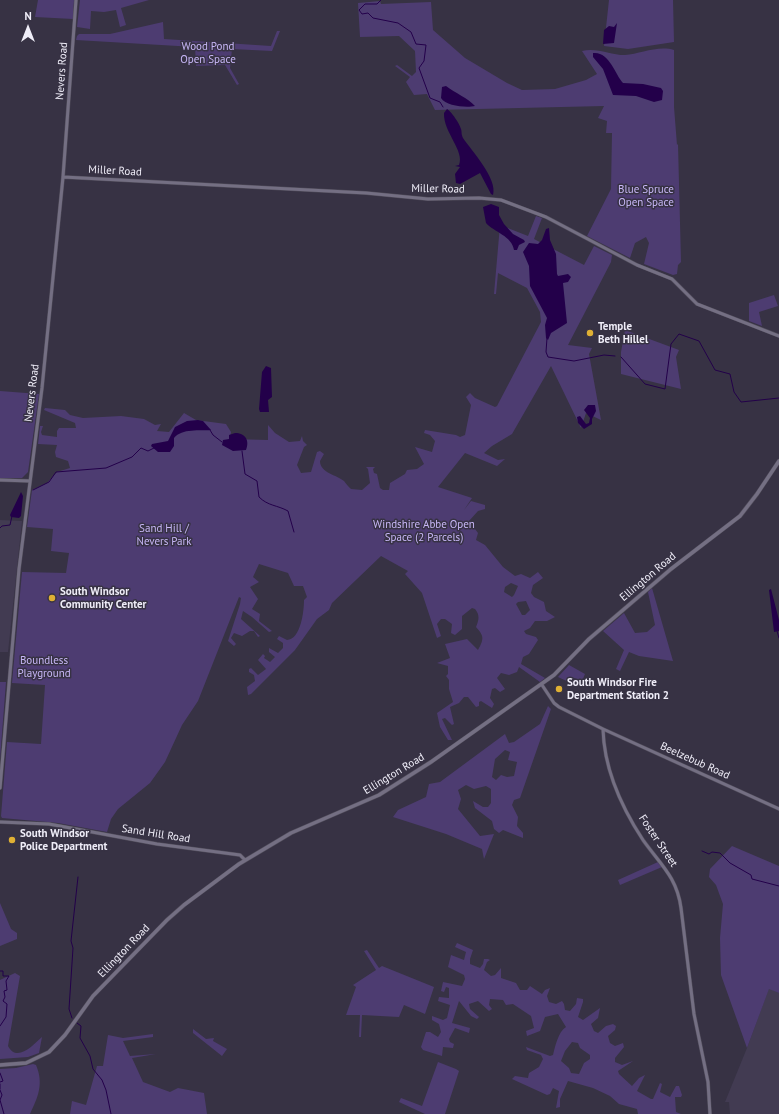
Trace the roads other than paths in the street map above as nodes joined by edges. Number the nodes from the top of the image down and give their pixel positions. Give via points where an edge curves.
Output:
1 (76, 0) edge
2 (63, 177) junction
3 (779, 336) edge
4 (779, 461) edge
5 (0, 480) edge
6 (30, 481) junction
7 (542, 685) junction
8 (603, 729) junction
9 (0, 788) edge
10 (779, 809) edge
11 (0, 822) edge
12 (244, 860) junction
13 (0, 1065) edge
14 (710, 1114) edge

1 - 2 street, Nevers Road
2 - 3 street, Miller Road via 366,193 428,199 501,200 546,217 637,265 672,279 697,304
2 - 6 street, Nevers Road
4 - 7 main road, Ellington Road via 740,516 659,579 589,639
5 - 6 street
6 - 9 street, Nevers Road via 19,568
7 - 8 street via 559,707
7 - 12 main road, Ellington Road via 431,762 378,795 291,834
8 - 10 street, Beelzebub Road
8 - 14 street, Foster Street via 618,795 642,838 665,867 680,900 697,1032 708,1082
11 - 12 street, Sand Hill Road via 49,824 238,856
12 - 13 main road, Ellington Road via 167,920 93,996 65,1035 49,1052 26,1063

